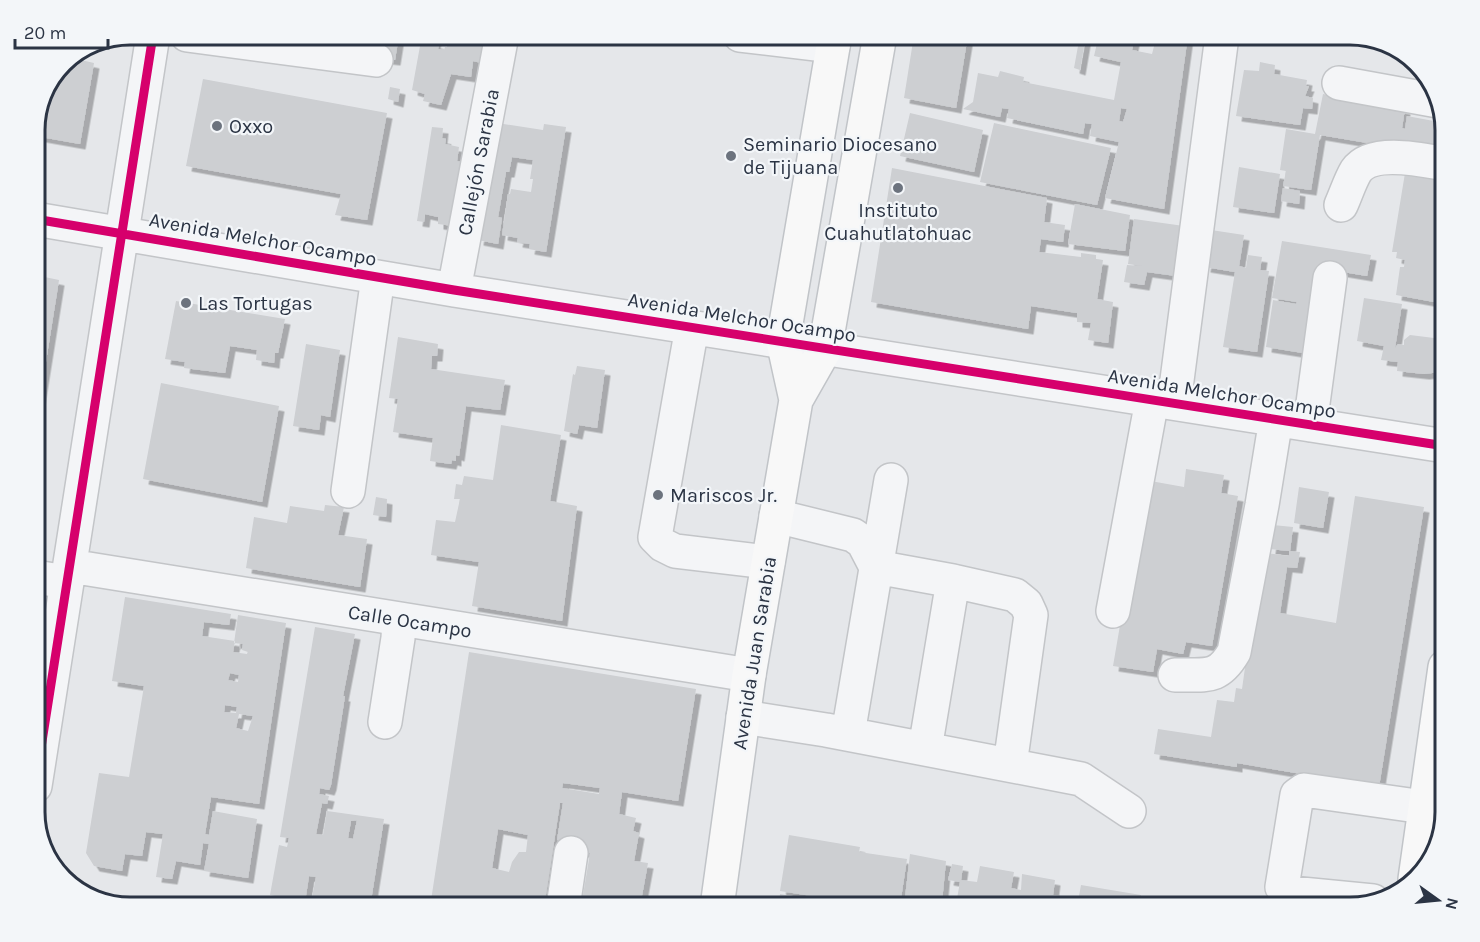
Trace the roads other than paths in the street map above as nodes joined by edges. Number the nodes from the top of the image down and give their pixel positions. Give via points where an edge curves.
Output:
1 (151, 45) edge
2 (268, 45) edge
3 (500, 45) edge
4 (833, 45) edge
5 (878, 45) edge
6 (1221, 45) edge
7 (376, 60) dead end
8 (1339, 83) dead end
9 (1429, 99) edge
10 (1435, 162) edge
11 (1341, 205) dead end
12 (45, 221) edge
13 (122, 233) junction
14 (378, 277) junction
15 (1330, 278) dead end
16 (454, 291) junction
17 (693, 327) junction
18 (783, 341) junction
19 (825, 349) junction
20 (795, 400) junction
21 (1163, 402) junction
22 (1276, 419) junction
23 (1310, 424) junction
24 (1435, 444) edge
25 (891, 480) dead end
26 (348, 491) dead end
27 (776, 516) junction
28 (768, 562) junction
29 (876, 567) junction
30 (68, 574) junction
31 (45, 576) edge
32 (953, 581) junction
33 (1113, 611) dead end
34 (399, 619) junction
35 (749, 675) junction
36 (1175, 675) dead end
37 (743, 717) junction
38 (45, 722) edge
39 (385, 722) dead end
40 (848, 734) junction
41 (925, 749) junction
42 (1010, 765) junction
43 (1435, 808) edge
44 (1129, 811) dead end
45 (1427, 847) edge
46 (571, 853) dead end
47 (565, 897) edge
48 (718, 897) edge
49 (1327, 897) edge

1 - 13 street
2 - 7 street
3 - 16 street, Callejón Sarabia
4 - 18 main road, Avenida Juan Sarabia
5 - 19 main road, Avenida Juan Sarabia
6 - 21 street
8 - 9 street
10 - 11 street via 1379,157 1357,169
12 - 13 street, Avenida Melchor Ocampo
13 - 14 street, Avenida Melchor Ocampo
13 - 30 street
14 - 16 street, Avenida Melchor Ocampo
14 - 26 street
15 - 23 street
16 - 17 street, Avenida Melchor Ocampo
17 - 18 street, Avenida Melchor Ocampo
17 - 28 street via 655,537 675,551
18 - 19 street, Avenida Melchor Ocampo
18 - 20 main road, Avenida Juan Sarabia
19 - 20 main road, Avenida Juan Sarabia
19 - 21 street, Avenida Melchor Ocampo
20 - 27 main road, Avenida Juan Sarabia
21 - 22 street, Avenida Melchor Ocampo
21 - 33 street
22 - 23 street, Avenida Melchor Ocampo
22 - 36 street via 1234,652 1226,666 1213,674
23 - 24 street, Avenida Melchor Ocampo
25 - 29 street
27 - 28 main road, Avenida Juan Sarabia
27 - 29 street via 853,535 863,542
28 - 35 main road, Avenida Juan Sarabia
29 - 32 street
29 - 40 street
30 - 31 street, Calle Ocampo
30 - 34 street, Calle Ocampo
30 - 38 street
32 - 41 street
32 - 42 street via 1015,595 1032,615
34 - 35 street, Calle Ocampo
34 - 39 street
35 - 37 main road, Avenida Juan Sarabia
37 - 40 street
37 - 48 main road, Avenida Juan Sarabia
40 - 41 street
41 - 42 street
42 - 44 street via 1081,779
43 - 45 main road
43 - 49 street via 1304,790 1297,795 1282,887 1290,893
46 - 47 street

